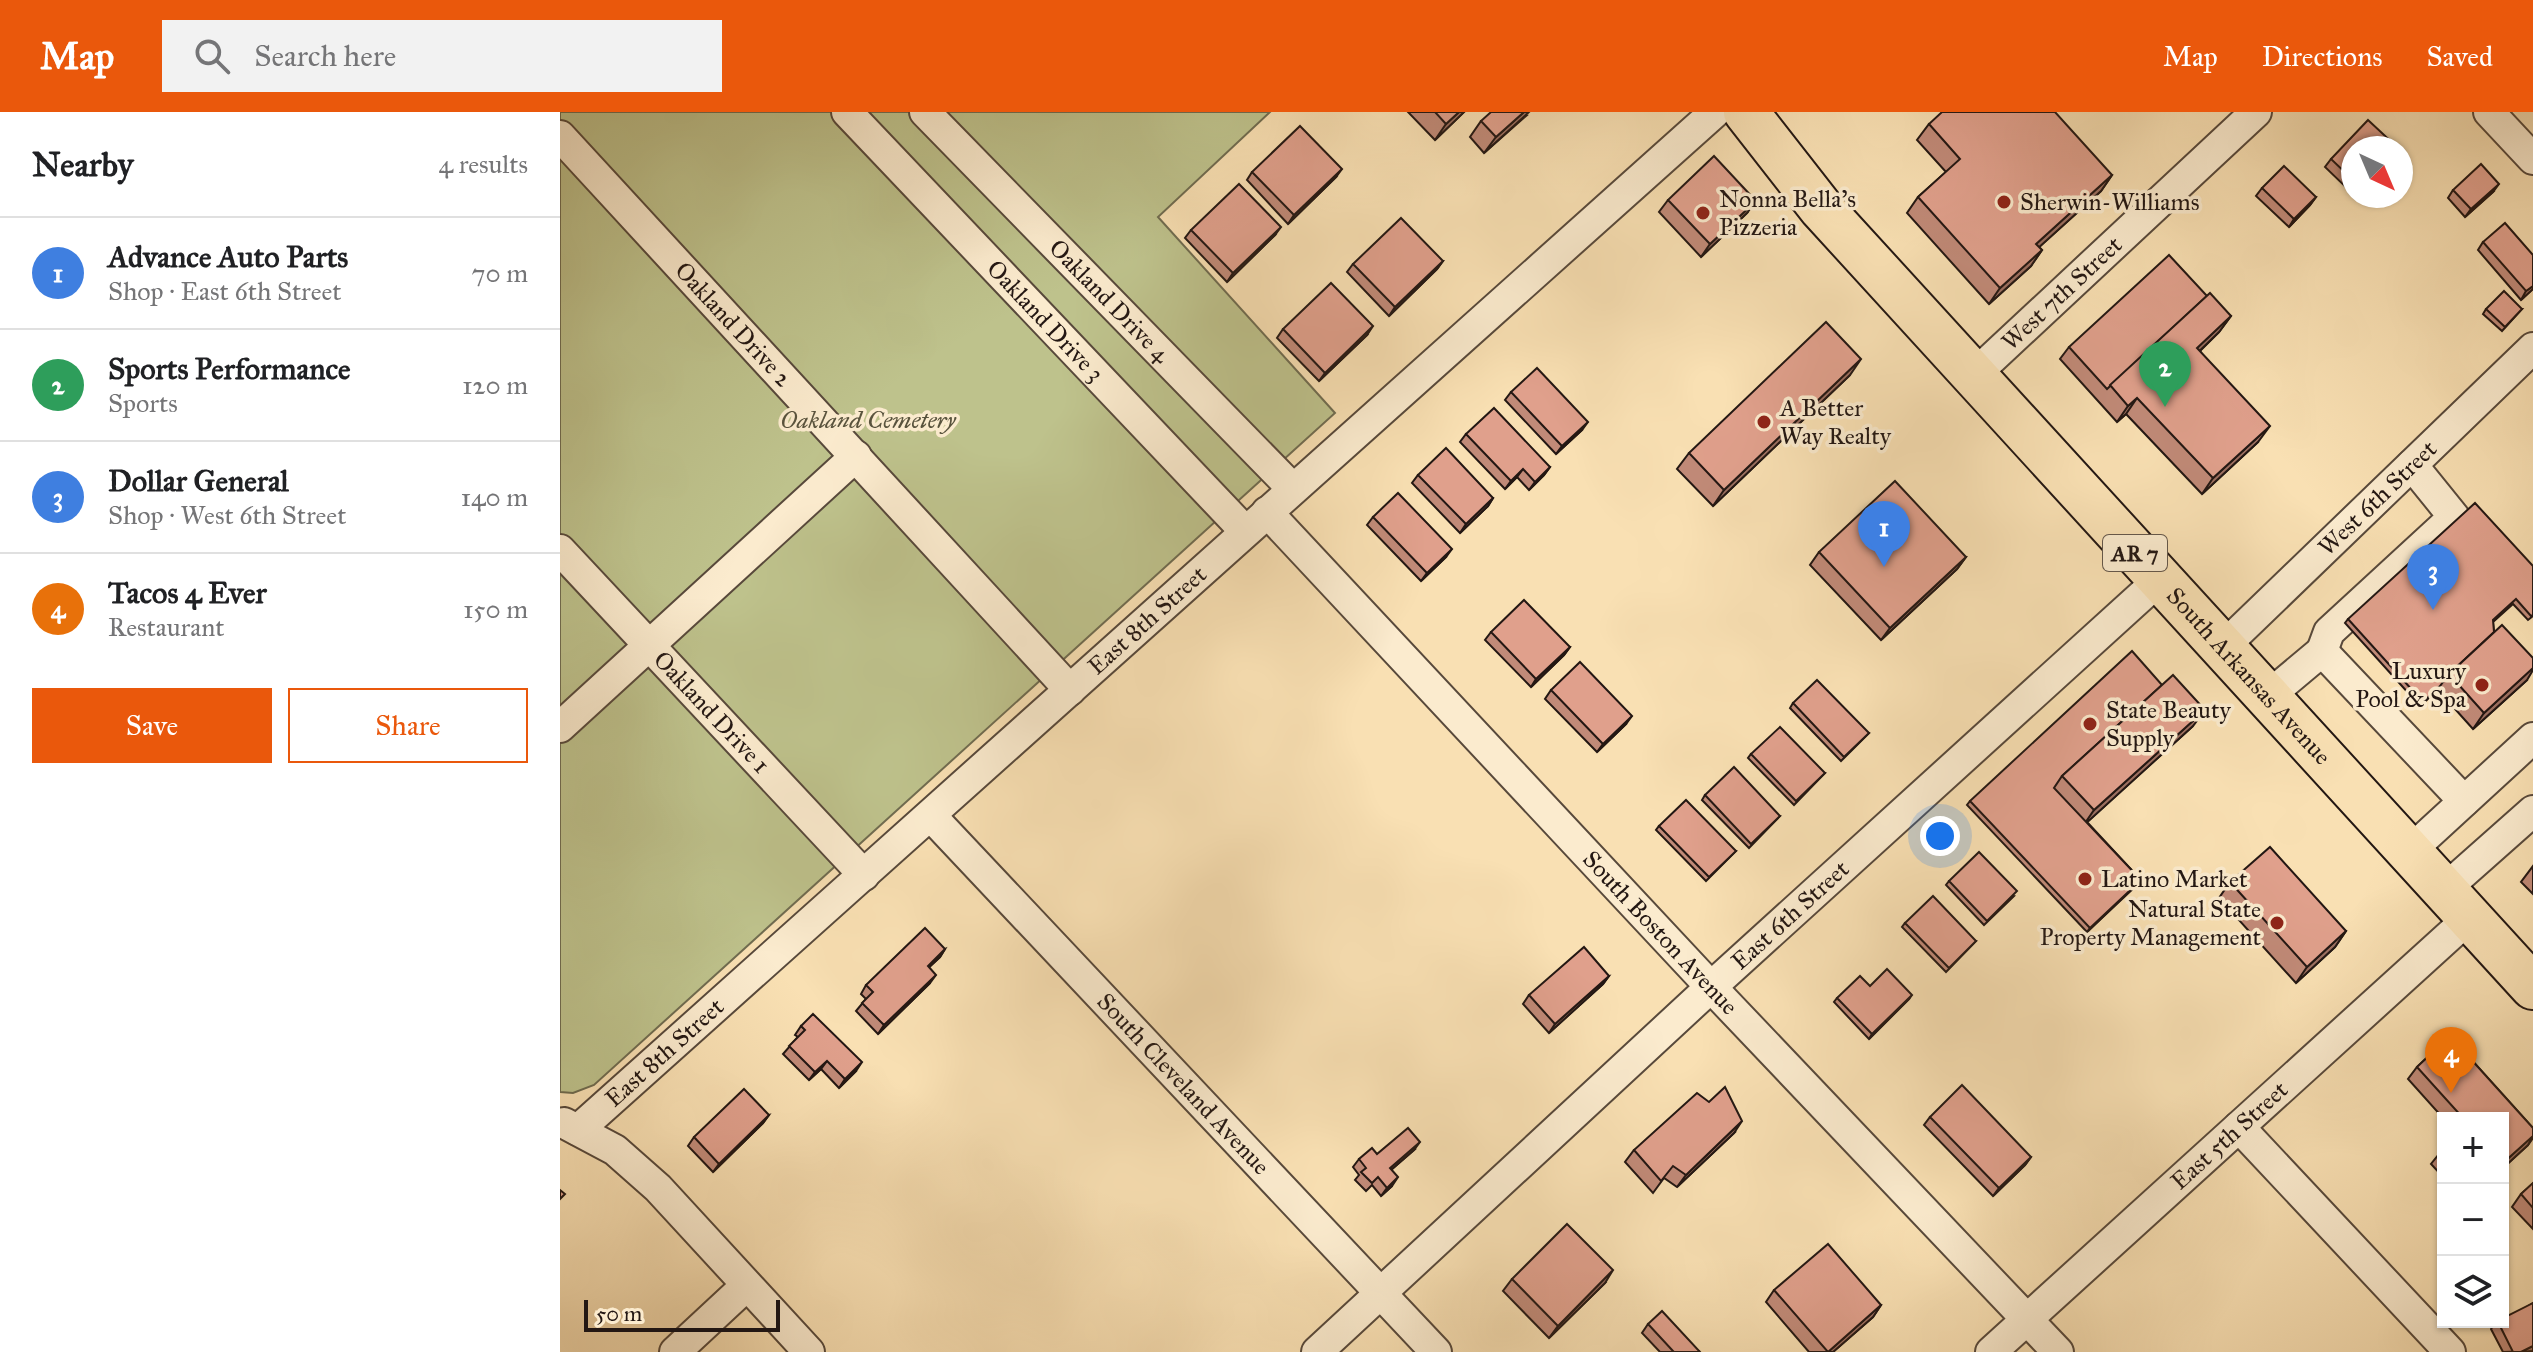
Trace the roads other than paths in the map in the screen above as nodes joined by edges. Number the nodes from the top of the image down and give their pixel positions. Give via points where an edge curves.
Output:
1 (847, 112) edge
2 (925, 112) edge
3 (1715, 112) edge
4 (1746, 112) edge
5 (2256, 112) edge
6 (2489, 112) edge
7 (560, 136) edge
8 (2533, 159) edge
9 (2533, 348) edge
10 (1974, 375) junction
11 (856, 456) junction
12 (2412, 465) junction
13 (1293, 489) junction
14 (1256, 522) junction
15 (560, 550) edge
16 (2159, 580) junction
17 (648, 646) junction
18 (2222, 648) junction
19 (2322, 651) junction
20 (1070, 690) junction
21 (2267, 697) junction
22 (560, 727) edge
23 (2533, 738) edge
24 (2464, 801) junction
25 (2533, 811) edge
26 (931, 816) junction
27 (2410, 851) junction
28 (864, 875) junction
29 (2457, 904) junction
30 (1711, 987) junction
31 (2533, 987) edge
32 (569, 1126) edge
33 (2239, 1127) junction
34 (746, 1286) junction
35 (1381, 1293) junction
36 (2028, 1319) junction
37 (675, 1352) edge
38 (809, 1352) edge
39 (1317, 1352) edge
40 (1436, 1352) edge
41 (1991, 1352) edge
42 (2058, 1352) edge
43 (2450, 1352) edge

1 - 14 street, Oakland Drive 3
2 - 13 street, Oakland Drive 4
3 - 13 street, East 8th Street
4 - 10 highway, South Arkansas Avenue / AR 7 via 1821,208
5 - 10 street, West 7th Street
6 - 8 street
7 - 11 street, Oakland Drive 2
9 - 12 street, West 6th Street
10 - 16 highway, South Arkansas Avenue / AR 7
11 - 17 street
11 - 20 street, Oakland Drive 2
12 - 18 street, West 6th Street
12 - 19 street via 2454,517 2329,632
13 - 14 street, East 8th Street
14 - 20 street, East 8th Street
14 - 30 street, South Boston Avenue
15 - 17 street, Oakland Drive 1
16 - 18 highway, South Arkansas Avenue / AR 7
16 - 30 street, East 6th Street
17 - 22 street
17 - 28 street, Oakland Drive 1
18 - 21 highway, South Arkansas Avenue / AR 7
19 - 21 street
19 - 24 street
20 - 26 street, East 8th Street
21 - 27 highway, South Arkansas Avenue / AR 7
23 - 24 street
24 - 27 street
25 - 29 street, East 5th Street
26 - 28 street, East 8th Street
26 - 35 street, South Cleveland Avenue
27 - 29 highway, South Arkansas Avenue / AR 7
28 - 32 street, East 8th Street
29 - 31 highway, South Arkansas Avenue / AR 7
29 - 33 street, East 5th Street
30 - 35 street, East 6th Street
30 - 36 street, South Boston Avenue
32 - 34 street via 615,1150 658,1188
33 - 36 street, East 5th Street
33 - 43 street
34 - 37 street
34 - 38 street
35 - 39 street, East 6th Street
35 - 40 street, South Cleveland Avenue
36 - 41 street, East 5th Street
36 - 42 street, South Boston Avenue

